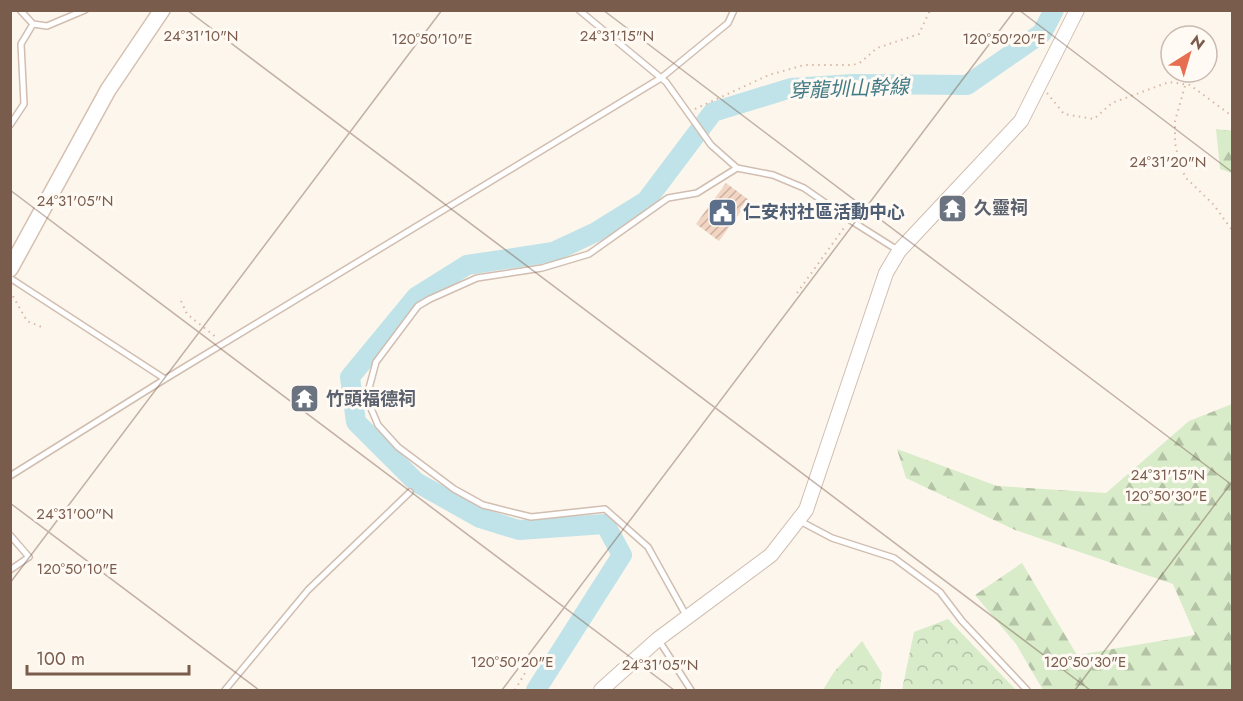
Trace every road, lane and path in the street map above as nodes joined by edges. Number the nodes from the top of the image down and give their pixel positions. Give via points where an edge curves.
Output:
1 (20, 10) edge
2 (85, 10) edge
3 (162, 10) edge
4 (579, 10) edge
5 (734, 10) edge
6 (930, 10) edge
7 (1077, 10) edge
8 (33, 24) junction
9 (661, 78) junction
10 (1039, 84) junction
11 (1185, 85) junction
12 (687, 113) junction
13 (1233, 116) edge
14 (10, 125) edge
15 (737, 168) junction
16 (850, 220) junction
17 (1233, 230) edge
18 (899, 252) junction
19 (10, 269) edge
20 (10, 279) edge
21 (10, 291) edge
22 (797, 293) dead end
23 (181, 301) dead end
24 (44, 328) dead end
25 (224, 344) junction
26 (165, 379) junction
27 (10, 476) edge
28 (410, 492) dead end
29 (798, 519) junction
30 (10, 535) edge
31 (10, 570) edge
32 (688, 619) junction
33 (658, 639) junction
34 (520, 656) dead end
35 (225, 690) edge
36 (515, 690) edge
37 (602, 690) edge
38 (691, 690) edge
39 (1027, 690) edge

1 - 8 lane
2 - 8 lane via 47,26
3 - 19 main road via 108,90
4 - 9 lane
5 - 9 lane via 728,23
6 - 12 path via 919,34 877,48 861,62 804,65 769,75
7 - 10 street
8 - 14 lane via 21,44 24,104
9 - 12 lane
9 - 25 lane
10 - 11 path via 1064,114 1094,119 1112,103 1169,82
10 - 18 street via 1021,121
11 - 13 path
11 - 17 path via 1175,121 1180,166 1186,178 1214,204
12 - 15 lane via 711,145
15 - 16 lane via 773,175 804,188
15 - 32 lane via 697,193 668,198 589,254 542,268 477,278 430,298 418,306 376,362 368,392 378,425 398,447 454,489 483,505 531,517 605,509 648,547
16 - 18 lane
16 - 22 path
18 - 29 street via 886,273 806,510
20 - 26 lane
21 - 24 path via 27,321
23 - 25 path via 187,314
25 - 26 lane
26 - 27 lane
28 - 35 lane via 308,590
29 - 32 street via 771,555
29 - 39 lane via 832,538 894,558 940,592
30 - 31 lane via 29,557
32 - 33 street
33 - 37 street
33 - 38 lane
34 - 36 path via 529,666

